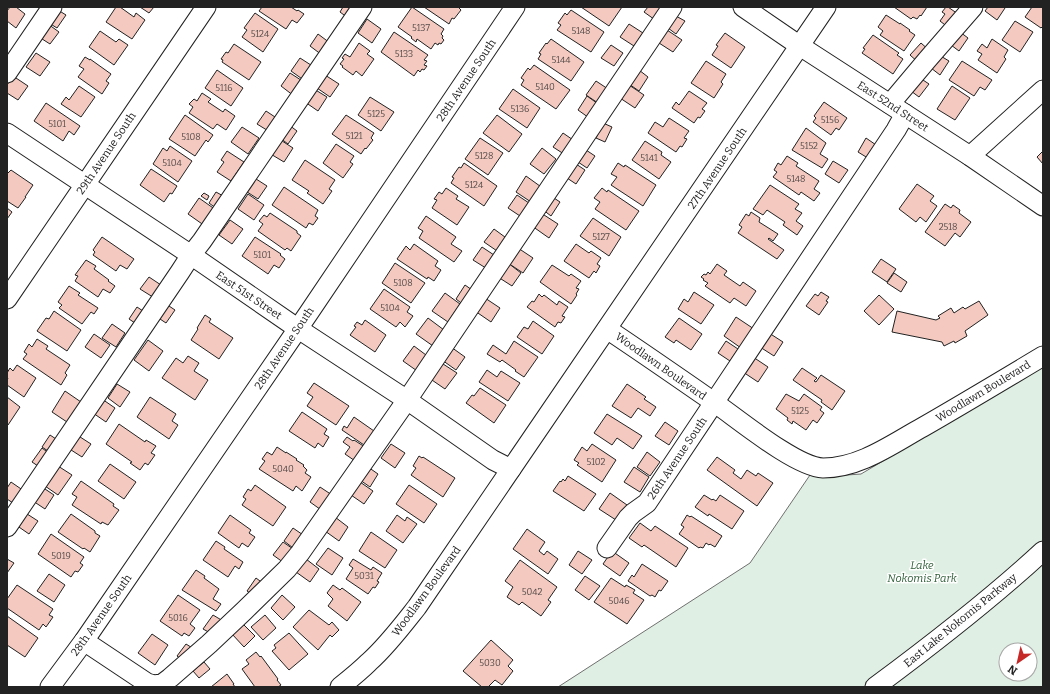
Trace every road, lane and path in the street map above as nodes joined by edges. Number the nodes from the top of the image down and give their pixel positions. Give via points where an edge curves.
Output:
1 (52, 7) edge
2 (206, 7) edge
3 (362, 7) edge
4 (515, 7) edge
5 (672, 7) edge
6 (743, 7) edge
7 (826, 7) edge
8 (973, 7) edge
9 (800, 46) junction
10 (7, 73) edge
11 (1043, 90) edge
12 (898, 109) junction
13 (7, 133) edge
14 (970, 156) junction
15 (84, 185) junction
16 (1043, 206) edge
17 (191, 255) junction
18 (7, 299) edge
19 (297, 328) junction
20 (607, 329) junction
21 (1043, 356) edge
22 (407, 400) junction
23 (714, 402) junction
24 (510, 469) junction
25 (7, 527) edge
26 (607, 548) dead end
27 (1043, 551) edge
28 (84, 641) junction
29 (50, 687) edge
30 (340, 687) edge
31 (875, 687) edge

1 - 10 street
2 - 15 street, 29th Avenue South
3 - 17 street
4 - 19 street, 28th Avenue South
5 - 22 street
6 - 9 street, East 52nd Street
7 - 9 street, 27th Avenue South
8 - 12 street, 26th Avenue South via 927,60
9 - 12 street, East 52nd Street
9 - 20 street, 27th Avenue South
11 - 14 street
12 - 14 street, East 52nd Street
12 - 23 street, 26th Avenue South via 896,130
13 - 15 street, East 51st Street
14 - 16 street, East 52nd Street
15 - 17 street, East 51st Street
15 - 18 street, 29th Avenue South
17 - 19 street, East 51st Street
17 - 25 street
19 - 22 street, East 51st Street
19 - 28 street, 28th Avenue South
20 - 23 street, Woodlawn Boulevard
20 - 24 street, Woodlawn Boulevard
21 - 23 street, Woodlawn Boulevard via 877,453 839,467 817,467 792,457
22 - 24 street, East 51st Street
22 - 28 street via 287,569 209,644 162,684 147,683
23 - 26 street, 26th Avenue South via 647,503 628,518
24 - 30 street, Woodlawn Boulevard via 413,612 379,653
27 - 31 street, East Lake Nokomis Parkway via 968,616
28 - 29 street, 28th Avenue South

